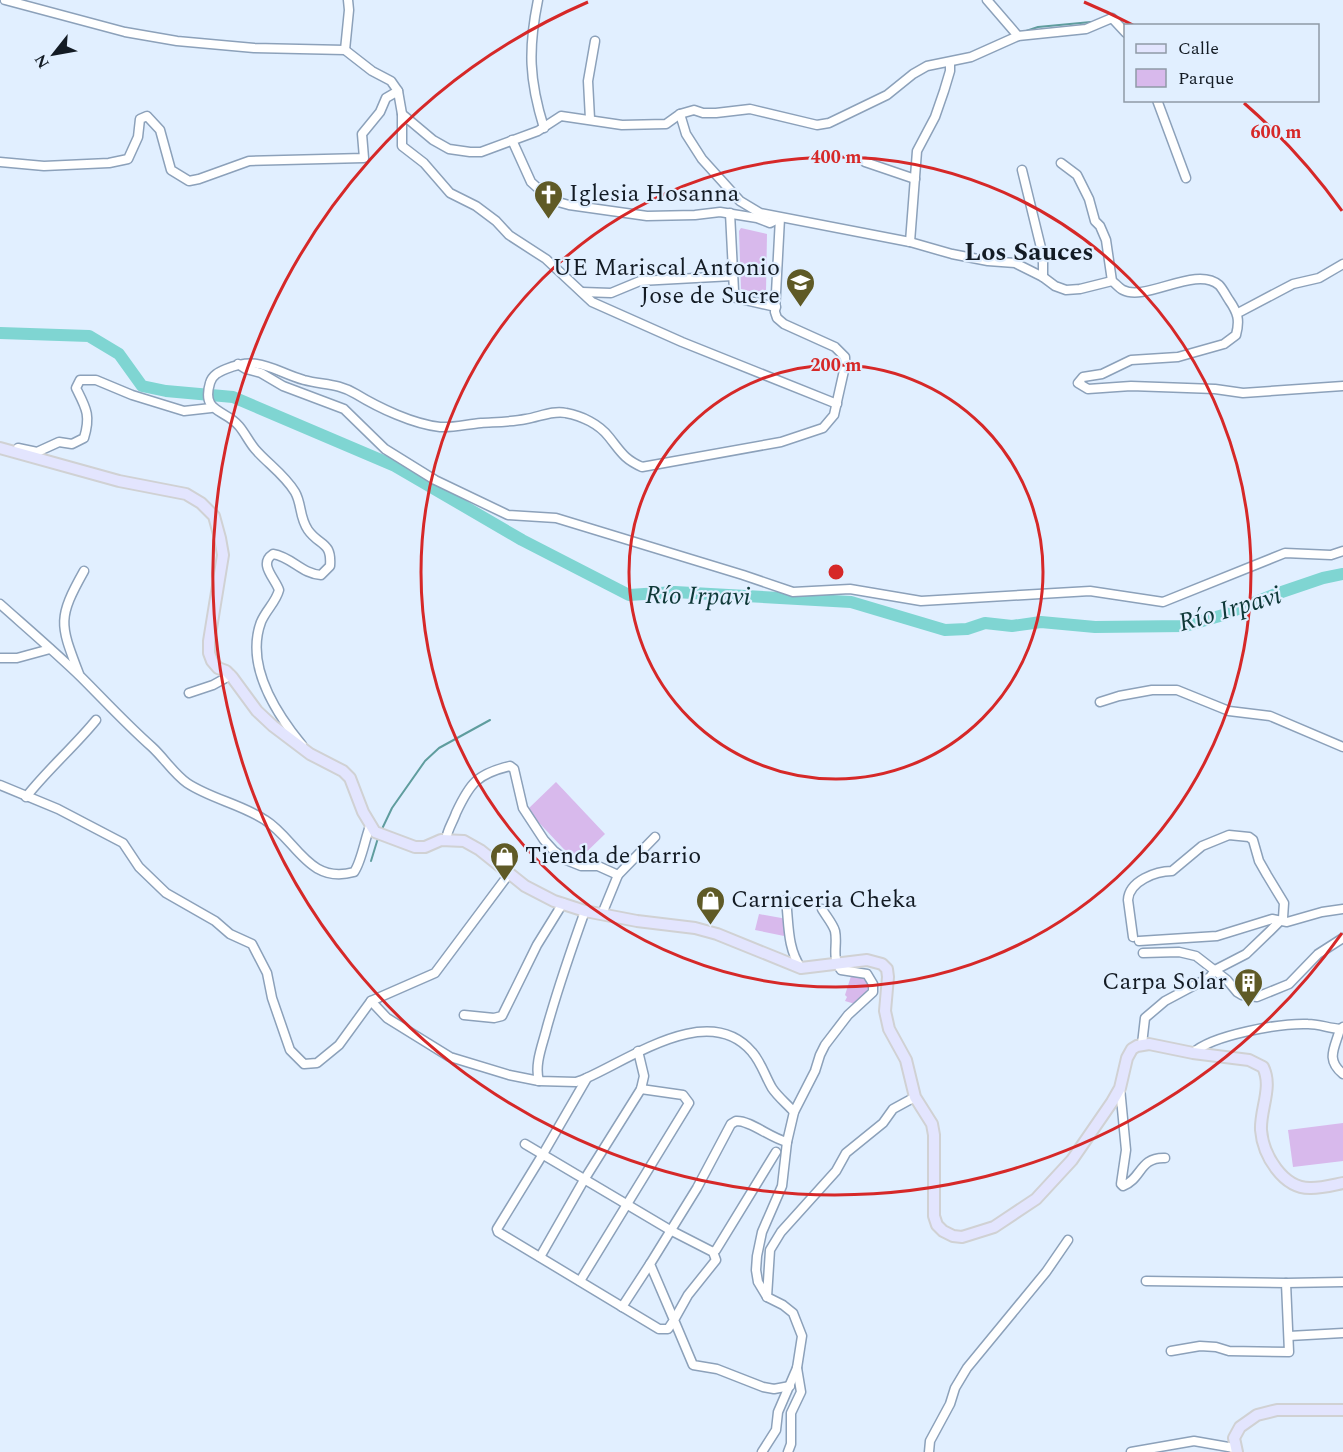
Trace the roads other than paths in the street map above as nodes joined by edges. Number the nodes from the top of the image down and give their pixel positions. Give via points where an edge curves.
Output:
1 (5, 0) edge
2 (348, 0) edge
3 (538, 0) edge
4 (987, 0) edge
5 (1124, 32) edge
6 (1018, 36) junction
7 (595, 40) dead end
8 (345, 50) junction
9 (950, 62) junction
10 (398, 91) junction
11 (1158, 102) edge
12 (402, 114) junction
13 (680, 114) junction
14 (590, 119) junction
15 (544, 128) junction
16 (512, 140) junction
17 (0, 162) edge
18 (865, 162) dead end
19 (1061, 163) dead end
20 (1022, 170) dead end
21 (915, 178) junction
22 (1186, 178) dead end
23 (730, 213) junction
24 (780, 218) junction
25 (910, 242) junction
26 (1343, 264) edge
27 (734, 276) junction
28 (1043, 277) junction
29 (1112, 281) junction
30 (582, 292) junction
31 (776, 307) junction
32 (1238, 313) junction
33 (238, 364) junction
34 (1343, 387) edge
35 (837, 404) junction
36 (210, 405) junction
37 (0, 446) edge
38 (1343, 551) edge
39 (84, 572) dead end
40 (0, 604) edge
41 (50, 649) junction
42 (0, 658) edge
43 (231, 675) junction
44 (80, 677) junction
45 (189, 693) dead end
46 (1100, 702) dead end
47 (96, 720) dead end
48 (1343, 747) edge
49 (310, 754) junction
50 (0, 785) edge
51 (26, 797) junction
52 (377, 832) junction
53 (655, 837) dead end
54 (446, 840) junction
55 (509, 874) junction
56 (618, 874) junction
57 (786, 900) dead end
58 (562, 903) junction
59 (822, 909) dead end
60 (1343, 909) edge
61 (585, 911) junction
62 (602, 914) junction
63 (1280, 921) junction
64 (1343, 939) edge
65 (1143, 954) dead end
66 (836, 964) junction
67 (801, 968) junction
68 (1215, 970) junction
69 (371, 1001) junction
70 (464, 1015) dead end
71 (1341, 1028) edge
72 (1142, 1044) junction
73 (638, 1051) junction
74 (1192, 1053) junction
75 (1343, 1074) edge
76 (587, 1078) junction
77 (539, 1081) junction
78 (1120, 1088) junction
79 (641, 1089) junction
80 (915, 1097) junction
81 (795, 1112) junction
82 (787, 1142) junction
83 (525, 1144) dead end
84 (776, 1152) dead end
85 (543, 1154) junction
86 (1165, 1158) dead end
87 (584, 1180) junction
88 (1343, 1182) edge
89 (627, 1205) junction
90 (670, 1230) junction
91 (1068, 1240) dead end
92 (712, 1252) junction
93 (540, 1257) junction
94 (650, 1264) junction
95 (580, 1281) junction
96 (1146, 1281) dead end
97 (1343, 1282) edge
98 (1286, 1283) junction
99 (767, 1297) junction
100 (622, 1307) junction
101 (674, 1320) junction
102 (1343, 1333) edge
103 (1289, 1336) junction
104 (1170, 1351) dead end
105 (797, 1368) junction
106 (790, 1386) junction
107 (1343, 1410) edge
108 (1235, 1450) edge
109 (762, 1452) edge
110 (789, 1452) edge
111 (929, 1452) edge
112 (1131, 1452) edge

1 - 8 street via 125,33 177,41
2 - 8 street
3 - 15 street via 532,33 532,87
4 - 6 street
5 - 6 street via 1112,18 1086,29
6 - 9 street
7 - 14 street via 588,81
8 - 10 street via 391,81
9 - 13 street via 927,66 887,95 829,123 817,125 750,109
9 - 21 street via 935,117 917,151
10 - 12 street
10 - 17 street via 386,98 362,134 364,158 249,161 189,181 171,170 160,130 147,116 140,119 138,137 128,159 44,166
11 - 22 street
12 - 16 street via 449,149 481,152
12 - 30 street via 402,146 424,163 450,193 477,206
13 - 14 street via 666,124 622,125
13 - 24 street via 693,146 740,201 760,213
14 - 15 street via 561,116
15 - 16 street
16 - 23 street via 531,182 551,200 647,216
18 - 21 street
19 - 29 street via 1077,175 1100,225
20 - 28 street via 1043,256
21 - 25 street
23 - 24 street via 770,223
23 - 27 street
24 - 25 street
24 - 31 street
25 - 28 street via 1015,263
26 - 32 street via 1319,278 1293,284
27 - 30 street via 640,281 611,293
27 - 31 street via 736,298
28 - 29 street via 1066,290
29 - 32 street via 1133,293 1207,279 1218,285
30 - 35 street via 592,302 682,342
31 - 35 street via 777,318 784,324 835,347 844,357
32 - 34 street via 1236,335 1224,344 1178,357 1131,360 1102,374 1083,377 1078,383 1088,389 1131,386 1243,393
33 - 35 street via 265,364 306,381 335,384 381,409 441,427 564,412 595,424 629,461 642,467 781,442 823,428 834,416
33 - 36 street via 211,379
33 - 38 street via 282,386 344,409 385,449 435,480 508,515 556,519 793,592 850,589 921,601 1090,591 1163,602 1285,553 1331,555
36 - 37 street via 184,411 96,380 80,380 76,388 87,411 88,425 84,438 72,444 59,442 37,452
36 - 49 street via 235,422 291,486 305,526 330,553 330,566 321,575 309,573 286,556 268,557 268,569 279,590 261,623 255,648 267,690
37 - 43 main road via 119,481 186,494 201,503 214,516 223,555 209,653 218,668
39 - 44 street via 63,620 64,634
40 - 41 street
41 - 42 street via 17,658
41 - 44 street
43 - 45 street via 213,686
43 - 49 main road via 257,711
44 - 52 street via 184,781 264,819 315,867 340,874 354,872 363,845
46 - 48 street via 1152,690 1177,690 1229,711 1270,716
47 - 51 street
49 - 52 main road via 350,778
50 - 51 street
51 - 69 street via 123,843 139,867 166,894 252,944 267,974 290,1050 304,1064 317,1063 339,1045
52 - 54 main road via 415,848
53 - 56 street
54 - 55 main road via 464,841 480,849
54 - 56 street via 472,783 510,766 523,808 554,850 581,866 598,866
55 - 58 main road via 540,895
55 - 69 street via 435,973
56 - 62 street
57 - 67 street via 792,952
58 - 61 main road
58 - 70 street via 502,1016
59 - 66 street via 835,932
60 - 63 street
61 - 62 main road
61 - 77 street via 563,969 542,1045
62 - 67 main road via 695,928
63 - 63 street via 1284,903 1249,837 1229,836 1202,846 1172,871 1152,874 1128,894 1136,939 1217,936 1272,919
63 - 68 street via 1246,954
64 - 68 street via 1318,954 1289,984 1257,997 1237,992
65 - 68 street via 1187,953
66 - 67 main road
66 - 80 main road via 867,960 887,969 885,1011 889,1029 910,1071
66 - 81 street via 841,970 867,974 873,992 848,1015 825,1045
68 - 72 street via 1145,1018
69 - 77 street via 387,1018 442,1054
71 - 74 street via 1283,1025 1223,1037
71 - 75 street via 1332,1059
72 - 74 main road
72 - 78 main road via 1132,1049 1127,1058
73 - 76 street
73 - 79 street via 644,1076
73 - 81 street via 685,1033 729,1034 753,1052 773,1090
74 - 88 main road via 1249,1060 1263,1067 1268,1080 1261,1129 1275,1167 1293,1184 1303,1187
76 - 77 street via 576,1082
76 - 85 street
78 - 80 main road via 1072,1160 1047,1189 994,1227 962,1237 943,1231 935,1220 934,1136 932,1125
78 - 86 street via 1126,1150 1121,1184 1128,1184 1150,1160
79 - 87 street
79 - 89 street via 683,1095 688,1103
80 - 99 street via 893,1109 883,1124 846,1153 836,1171 781,1232 770,1250
81 - 82 street
82 - 90 street via 746,1122 731,1124
82 - 99 street via 782,1186 768,1214 757,1256 758,1282
83 - 85 street
84 - 92 street
85 - 87 street
85 - 93 street via 497,1229
87 - 89 street
87 - 93 street
89 - 90 street
89 - 95 street
90 - 92 street
90 - 94 street
91 - 111 street via 967,1368 930,1441
92 - 101 street via 716,1260
93 - 95 street
94 - 100 street
94 - 101 street
95 - 100 street
96 - 98 street
97 - 98 street
98 - 103 street
99 - 105 street via 793,1313 798,1322 802,1336
100 - 101 street via 659,1329 668,1329
101 - 106 street via 693,1365 717,1369 763,1387
102 - 103 street
103 - 104 street via 1289,1352 1229,1351 1200,1346
105 - 106 street
105 - 110 street via 801,1392 792,1413
106 - 109 street via 778,1412 776,1430
107 - 108 main road via 1277,1410 1257,1415 1239,1427 1234,1438
108 - 112 street via 1194,1441

